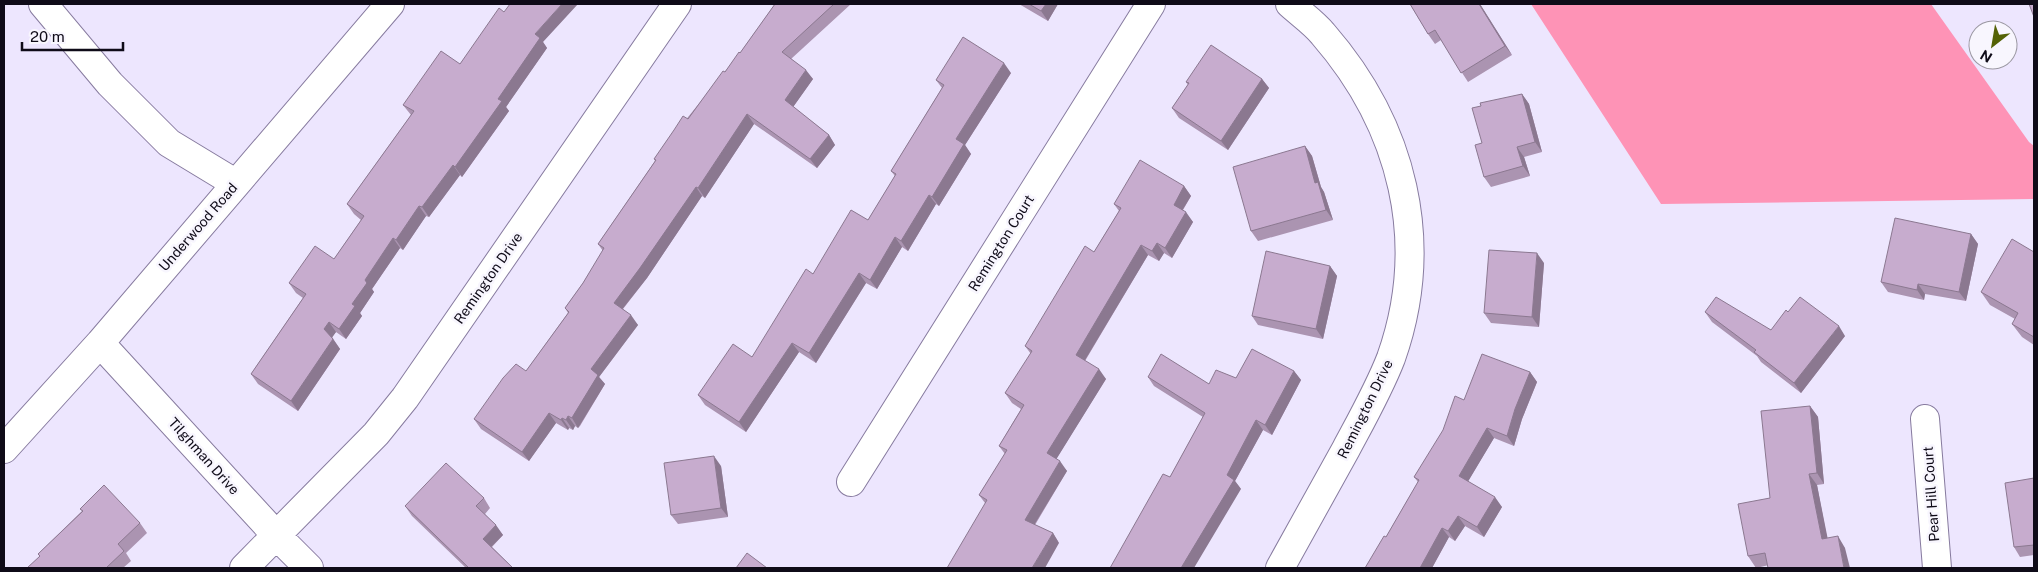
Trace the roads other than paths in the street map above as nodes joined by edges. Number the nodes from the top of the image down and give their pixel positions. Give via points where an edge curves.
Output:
1 (43, 4) edge
2 (390, 4) edge
3 (677, 4) edge
4 (1151, 4) edge
5 (1290, 4) edge
6 (235, 183) junction
7 (100, 343) junction
8 (1925, 419) dead end
9 (4, 449) edge
10 (851, 482) dead end
11 (277, 536) junction
12 (244, 568) edge
13 (309, 568) edge
14 (1280, 568) edge
15 (1937, 568) edge

1 - 6 street via 110,84 169,143
2 - 6 street, Underwood Road
3 - 11 street, Remington Drive via 405,398 376,434
4 - 10 street, Remington Court
5 - 14 street, Remington Drive via 1322,33 1358,80 1388,136 1406,196 1410,260 1404,314 1390,358 1369,407
6 - 7 street, Underwood Road
7 - 9 street, Underwood Road
7 - 11 street, Tilghman Drive
8 - 15 street, Pear Hill Court
11 - 12 street, Remington Drive
11 - 13 street, Tilghman Drive

